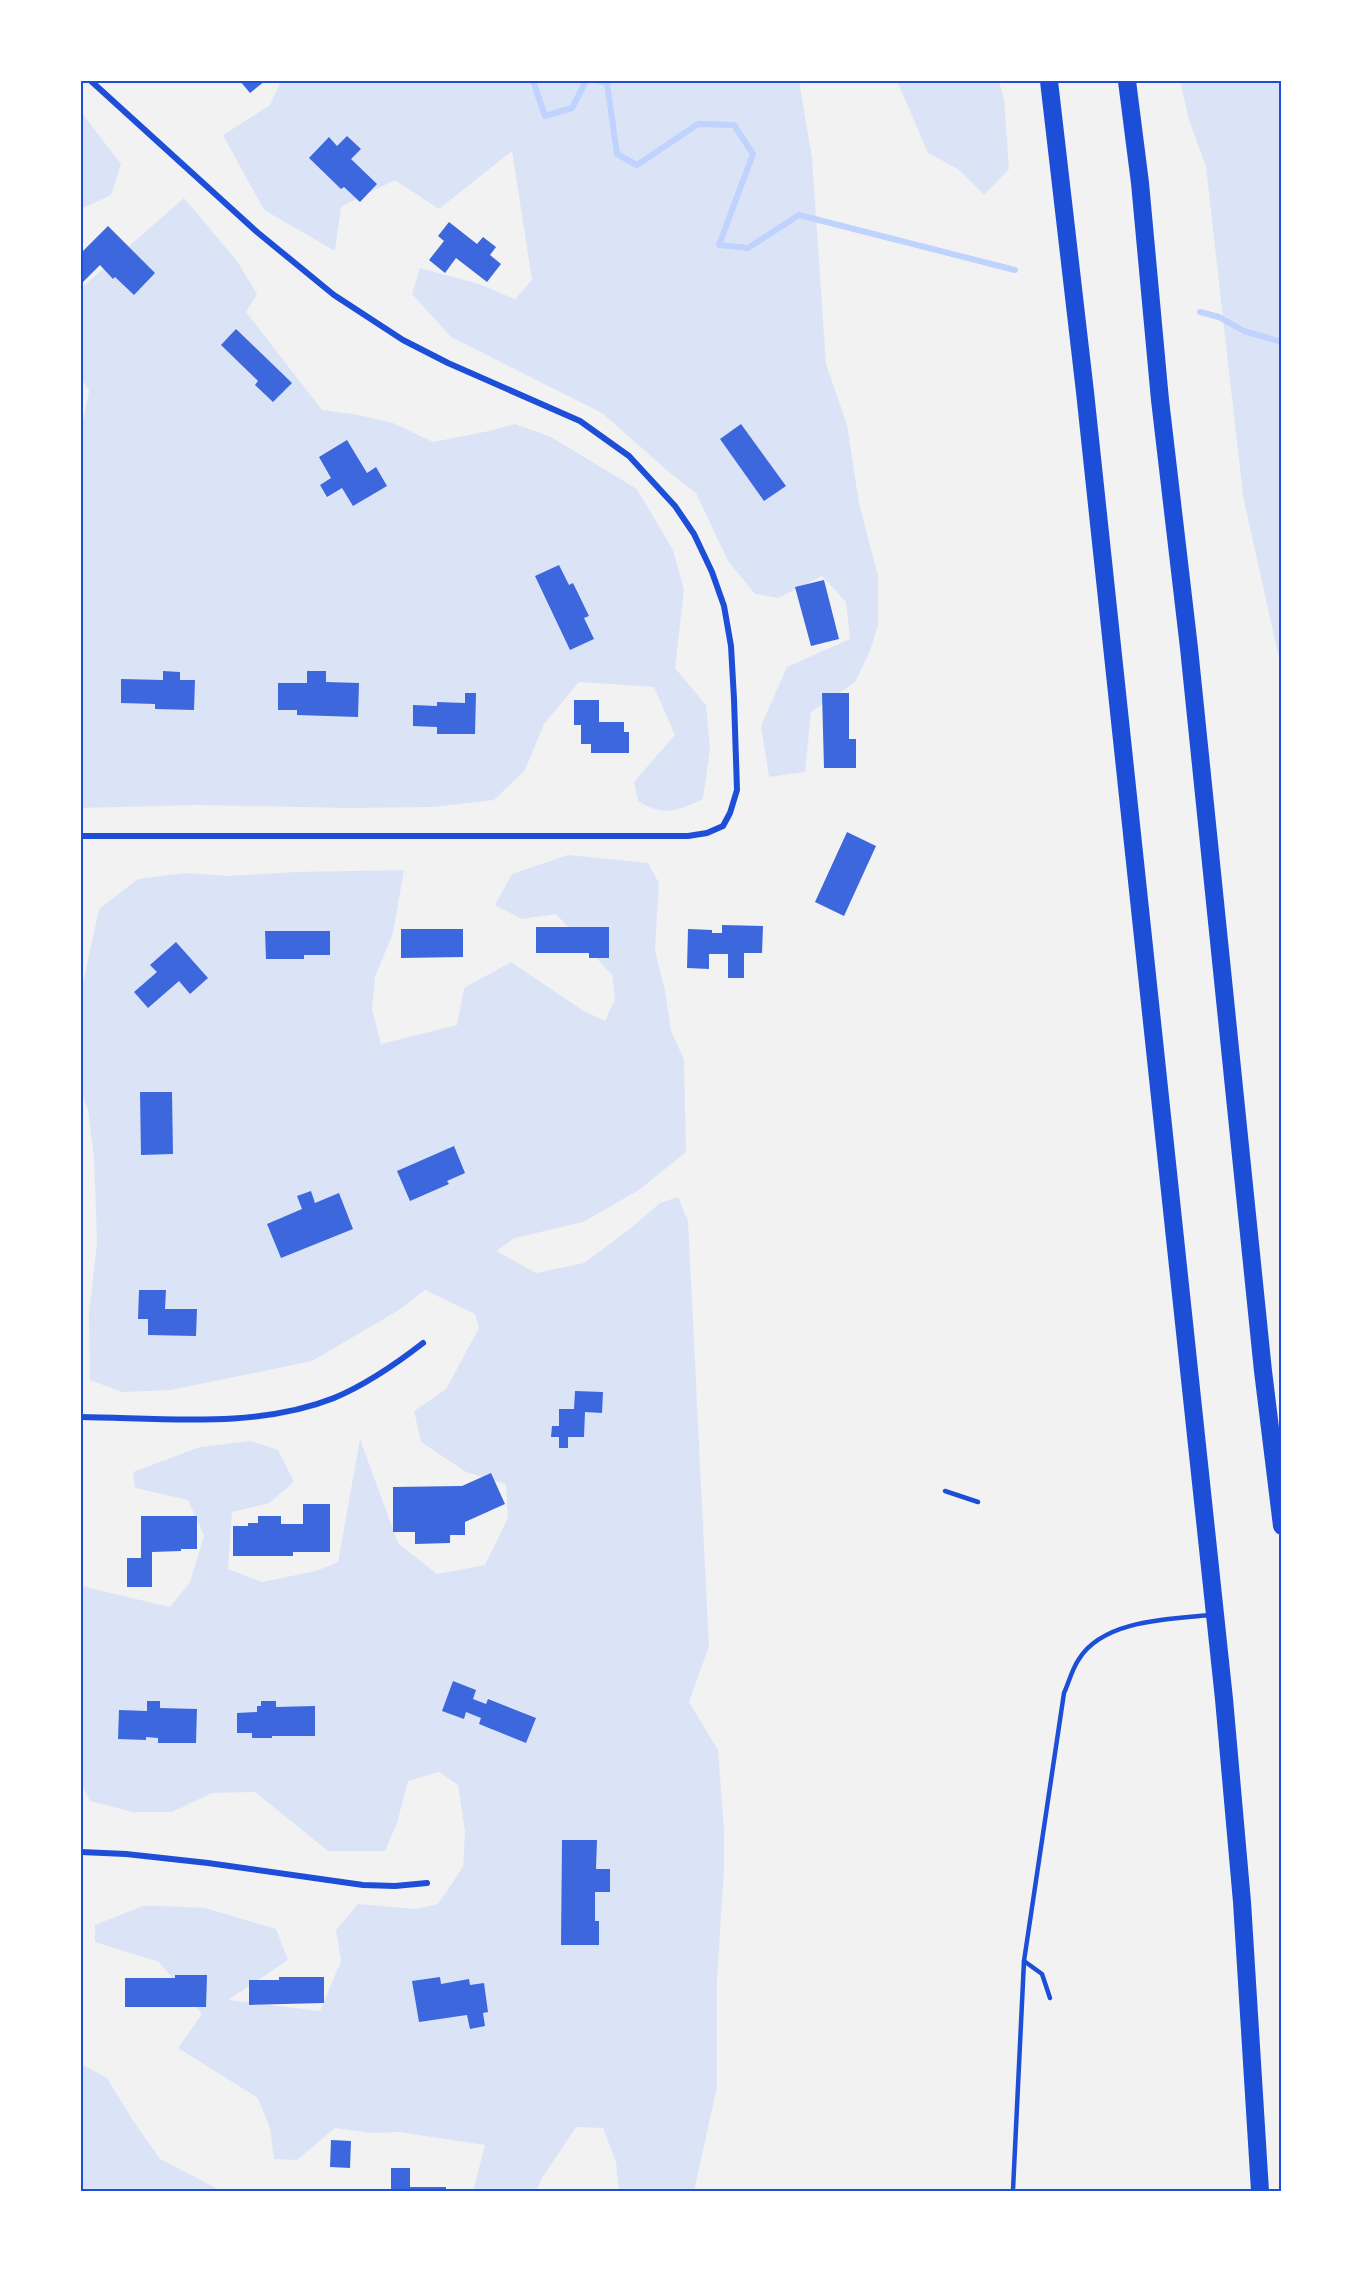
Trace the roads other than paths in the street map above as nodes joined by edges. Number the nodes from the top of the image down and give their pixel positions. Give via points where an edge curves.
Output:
1 (91, 81) edge
2 (1049, 81) edge
3 (1127, 81) edge
4 (81, 836) edge
5 (423, 1343) dead end
6 (81, 1417) edge
7 (945, 1491) dead end
8 (978, 1502) dead end
9 (1282, 1526) edge
10 (1215, 1615) junction
11 (81, 1852) edge
12 (427, 1883) dead end
13 (1024, 1960) junction
14 (1050, 1998) dead end
15 (1013, 2190) edge
16 (1260, 2191) edge

1 - 4 street via 257,232 334,295 403,340 580,421 629,456 675,506 694,534 724,606 731,657 737,790 723,826 688,836
2 - 10 highway
3 - 9 highway
5 - 6 street via 336,1397 280,1414 245,1418
7 - 8 lane
10 - 13 lane via 1122,1628 1095,1640 1078,1659 1064,1693
10 - 16 highway via 1242,1902
11 - 12 street via 208,1863 363,1885
13 - 14 lane via 1042,1974
13 - 15 lane

